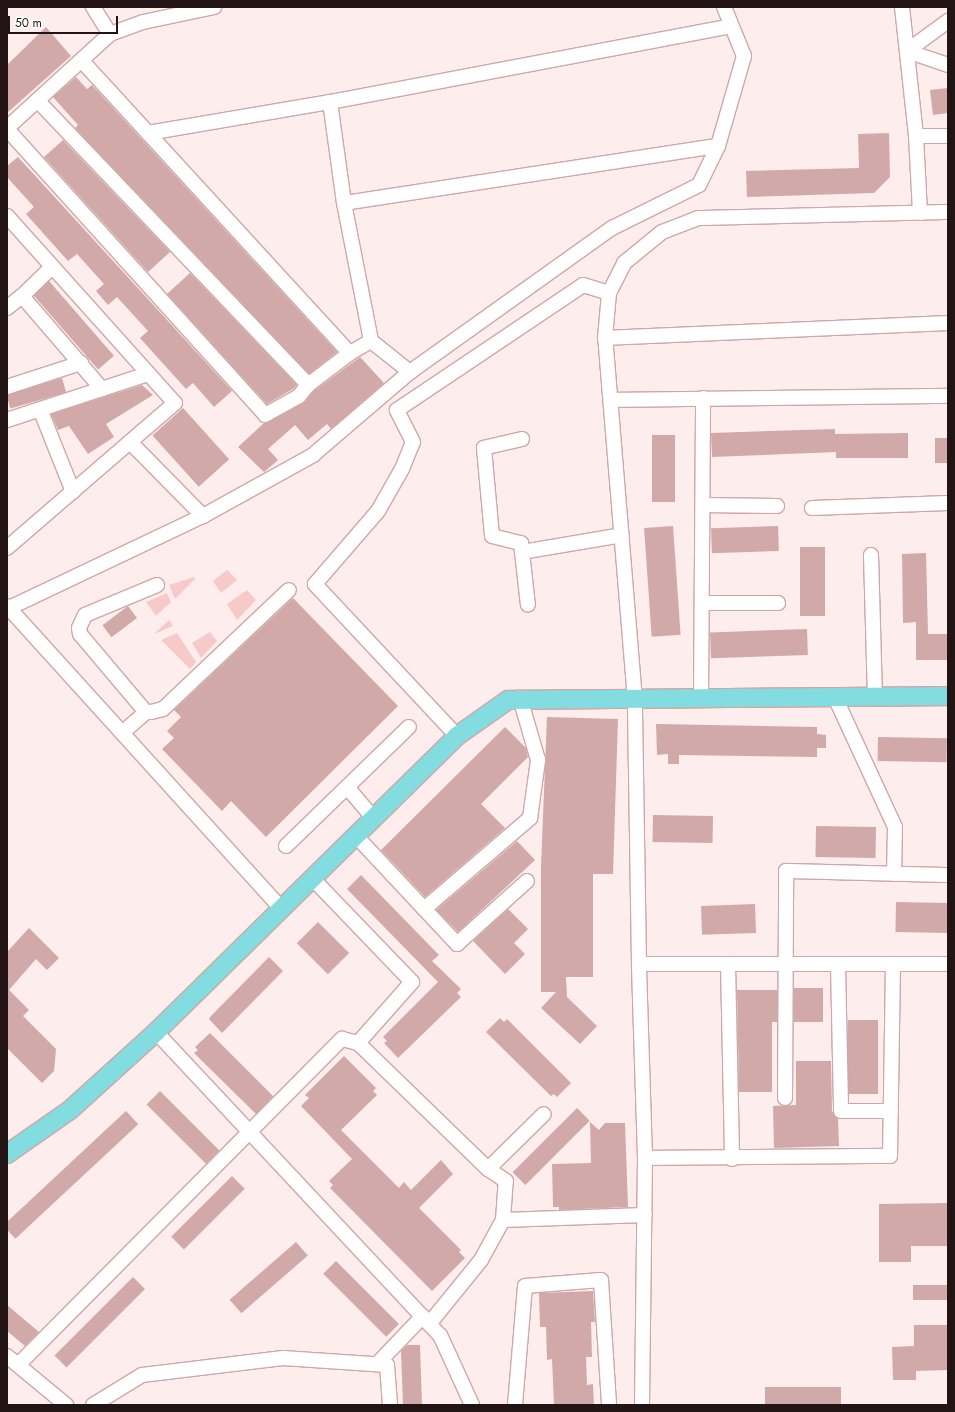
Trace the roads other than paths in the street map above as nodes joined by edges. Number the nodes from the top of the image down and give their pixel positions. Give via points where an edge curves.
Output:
1 (92, 7) edge
2 (214, 7) edge
3 (724, 7) edge
4 (902, 7) edge
5 (948, 21) edge
6 (730, 26) junction
7 (110, 34) junction
8 (907, 51) junction
9 (82, 61) junction
10 (948, 65) edge
11 (38, 101) junction
12 (330, 102) junction
13 (7, 128) edge
14 (148, 134) junction
15 (916, 136) junction
16 (948, 136) edge
17 (718, 146) junction
18 (344, 204) junction
19 (948, 212) edge
20 (920, 213) junction
21 (7, 216) edge
22 (52, 267) junction
23 (609, 293) junction
24 (22, 296) junction
25 (7, 308) edge
26 (948, 323) edge
27 (604, 338) junction
28 (371, 341) junction
29 (350, 353) junction
30 (82, 363) junction
31 (410, 372) junction
32 (148, 374) junction
33 (308, 385) junction
34 (7, 387) edge
35 (102, 389) junction
36 (948, 396) edge
37 (703, 398) junction
38 (611, 400) junction
39 (40, 409) junction
40 (7, 420) edge
41 (522, 440) dead end
42 (130, 442) junction
43 (73, 492) junction
44 (948, 503) edge
45 (703, 505) junction
46 (777, 506) dead end
47 (812, 508) dead end
48 (203, 516) junction
49 (622, 535) junction
50 (8, 542) edge
51 (522, 552) junction
52 (871, 555) dead end
53 (156, 585) dead end
54 (289, 590) dead end
55 (702, 603) junction
56 (778, 603) dead end
57 (528, 605) dead end
58 (8, 607) edge
59 (834, 695) junction
60 (875, 695) junction
61 (948, 696) edge
62 (520, 698) junction
63 (701, 698) junction
64 (635, 700) junction
65 (146, 712) junction
66 (409, 727) dead end
67 (122, 733) junction
68 (457, 736) junction
69 (347, 787) junction
70 (374, 819) junction
71 (356, 836) junction
72 (286, 846) dead end
73 (894, 874) junction
74 (948, 876) edge
75 (312, 880) junction
76 (527, 881) dead end
77 (282, 909) junction
78 (424, 909) junction
79 (638, 964) junction
80 (728, 964) junction
81 (784, 964) junction
82 (838, 964) junction
83 (893, 964) junction
84 (948, 964) edge
85 (156, 1032) junction
86 (358, 1043) junction
87 (784, 1098) dead end
88 (891, 1112) junction
89 (544, 1114) dead end
90 (249, 1131) junction
91 (7, 1154) edge
92 (645, 1158) junction
93 (732, 1158) junction
94 (488, 1169) junction
95 (645, 1215) junction
96 (504, 1220) junction
97 (426, 1320) junction
98 (7, 1356) edge
99 (377, 1364) junction
100 (18, 1365) junction
101 (66, 1405) edge
102 (93, 1405) edge
103 (390, 1405) edge
104 (472, 1405) edge
105 (515, 1405) edge
106 (609, 1405) edge
107 (642, 1405) edge

1 - 7 street
2 - 7 street via 144,22
3 - 6 street
4 - 8 street
5 - 8 street
6 - 12 street
6 - 17 street via 744,56
7 - 9 street
8 - 10 street
8 - 15 street
9 - 11 street
9 - 14 street
11 - 13 street
11 - 33 street
12 - 14 street
12 - 18 street
13 - 33 street via 265,415 300,396
14 - 29 street
15 - 16 street
15 - 20 street
17 - 18 street
17 - 31 street via 698,185 612,228
18 - 28 street
19 - 20 street
20 - 23 street via 698,218 662,232 624,264
21 - 22 street
22 - 24 street
22 - 32 street
23 - 27 street
23 - 68 street via 583,285 397,410 413,442 402,469 378,511 316,584
24 - 25 street
24 - 30 street
26 - 27 street
27 - 38 street
28 - 29 street
28 - 31 street
29 - 33 street
30 - 34 street
30 - 35 street
31 - 48 street via 313,455
32 - 35 street
32 - 42 street via 174,403
35 - 39 street
36 - 37 street
37 - 38 street
37 - 45 street
38 - 49 street
39 - 40 street
39 - 43 street
41 - 51 street via 484,448 492,536 520,543
42 - 43 street
42 - 48 street
43 - 50 street
44 - 47 street
45 - 46 street
45 - 55 street
48 - 58 street
49 - 51 street
49 - 64 street
51 - 57 street
52 - 60 street
53 - 65 street via 85,615 79,628 80,634
54 - 65 street via 164,709
55 - 56 street
55 - 63 street
58 - 67 street
59 - 60 main road
59 - 63 main road
59 - 73 street via 895,827
60 - 61 main road
62 - 64 main road
62 - 68 main road via 508,700
62 - 78 street via 538,760 530,818
63 - 64 main road
64 - 79 street
65 - 67 street
66 - 69 street
67 - 77 street
68 - 70 main road
69 - 70 street
69 - 72 street
70 - 71 main road
71 - 75 main road
71 - 78 street
73 - 74 street
73 - 81 street via 786,871
75 - 77 main road
75 - 86 street via 412,982
76 - 78 street via 457,944
77 - 85 main road
79 - 80 street
79 - 92 street
80 - 81 street
80 - 93 street
81 - 82 street
81 - 87 street
82 - 83 street
82 - 88 street via 841,1111
83 - 84 street
83 - 88 street
85 - 90 street
85 - 91 main road via 70,1110
86 - 90 street via 342,1039
86 - 94 street
88 - 93 street via 890,1156
89 - 94 street
90 - 97 street
90 - 100 street
92 - 93 street
92 - 95 street
94 - 96 street via 506,1181
95 - 96 street
95 - 107 street
96 - 97 street via 481,1260
97 - 99 street
97 - 104 street via 440,1335
98 - 100 street
99 - 102 street via 283,1358 142,1375
99 - 103 street via 388,1365
100 - 101 street
105 - 106 street via 525,1286 601,1280

